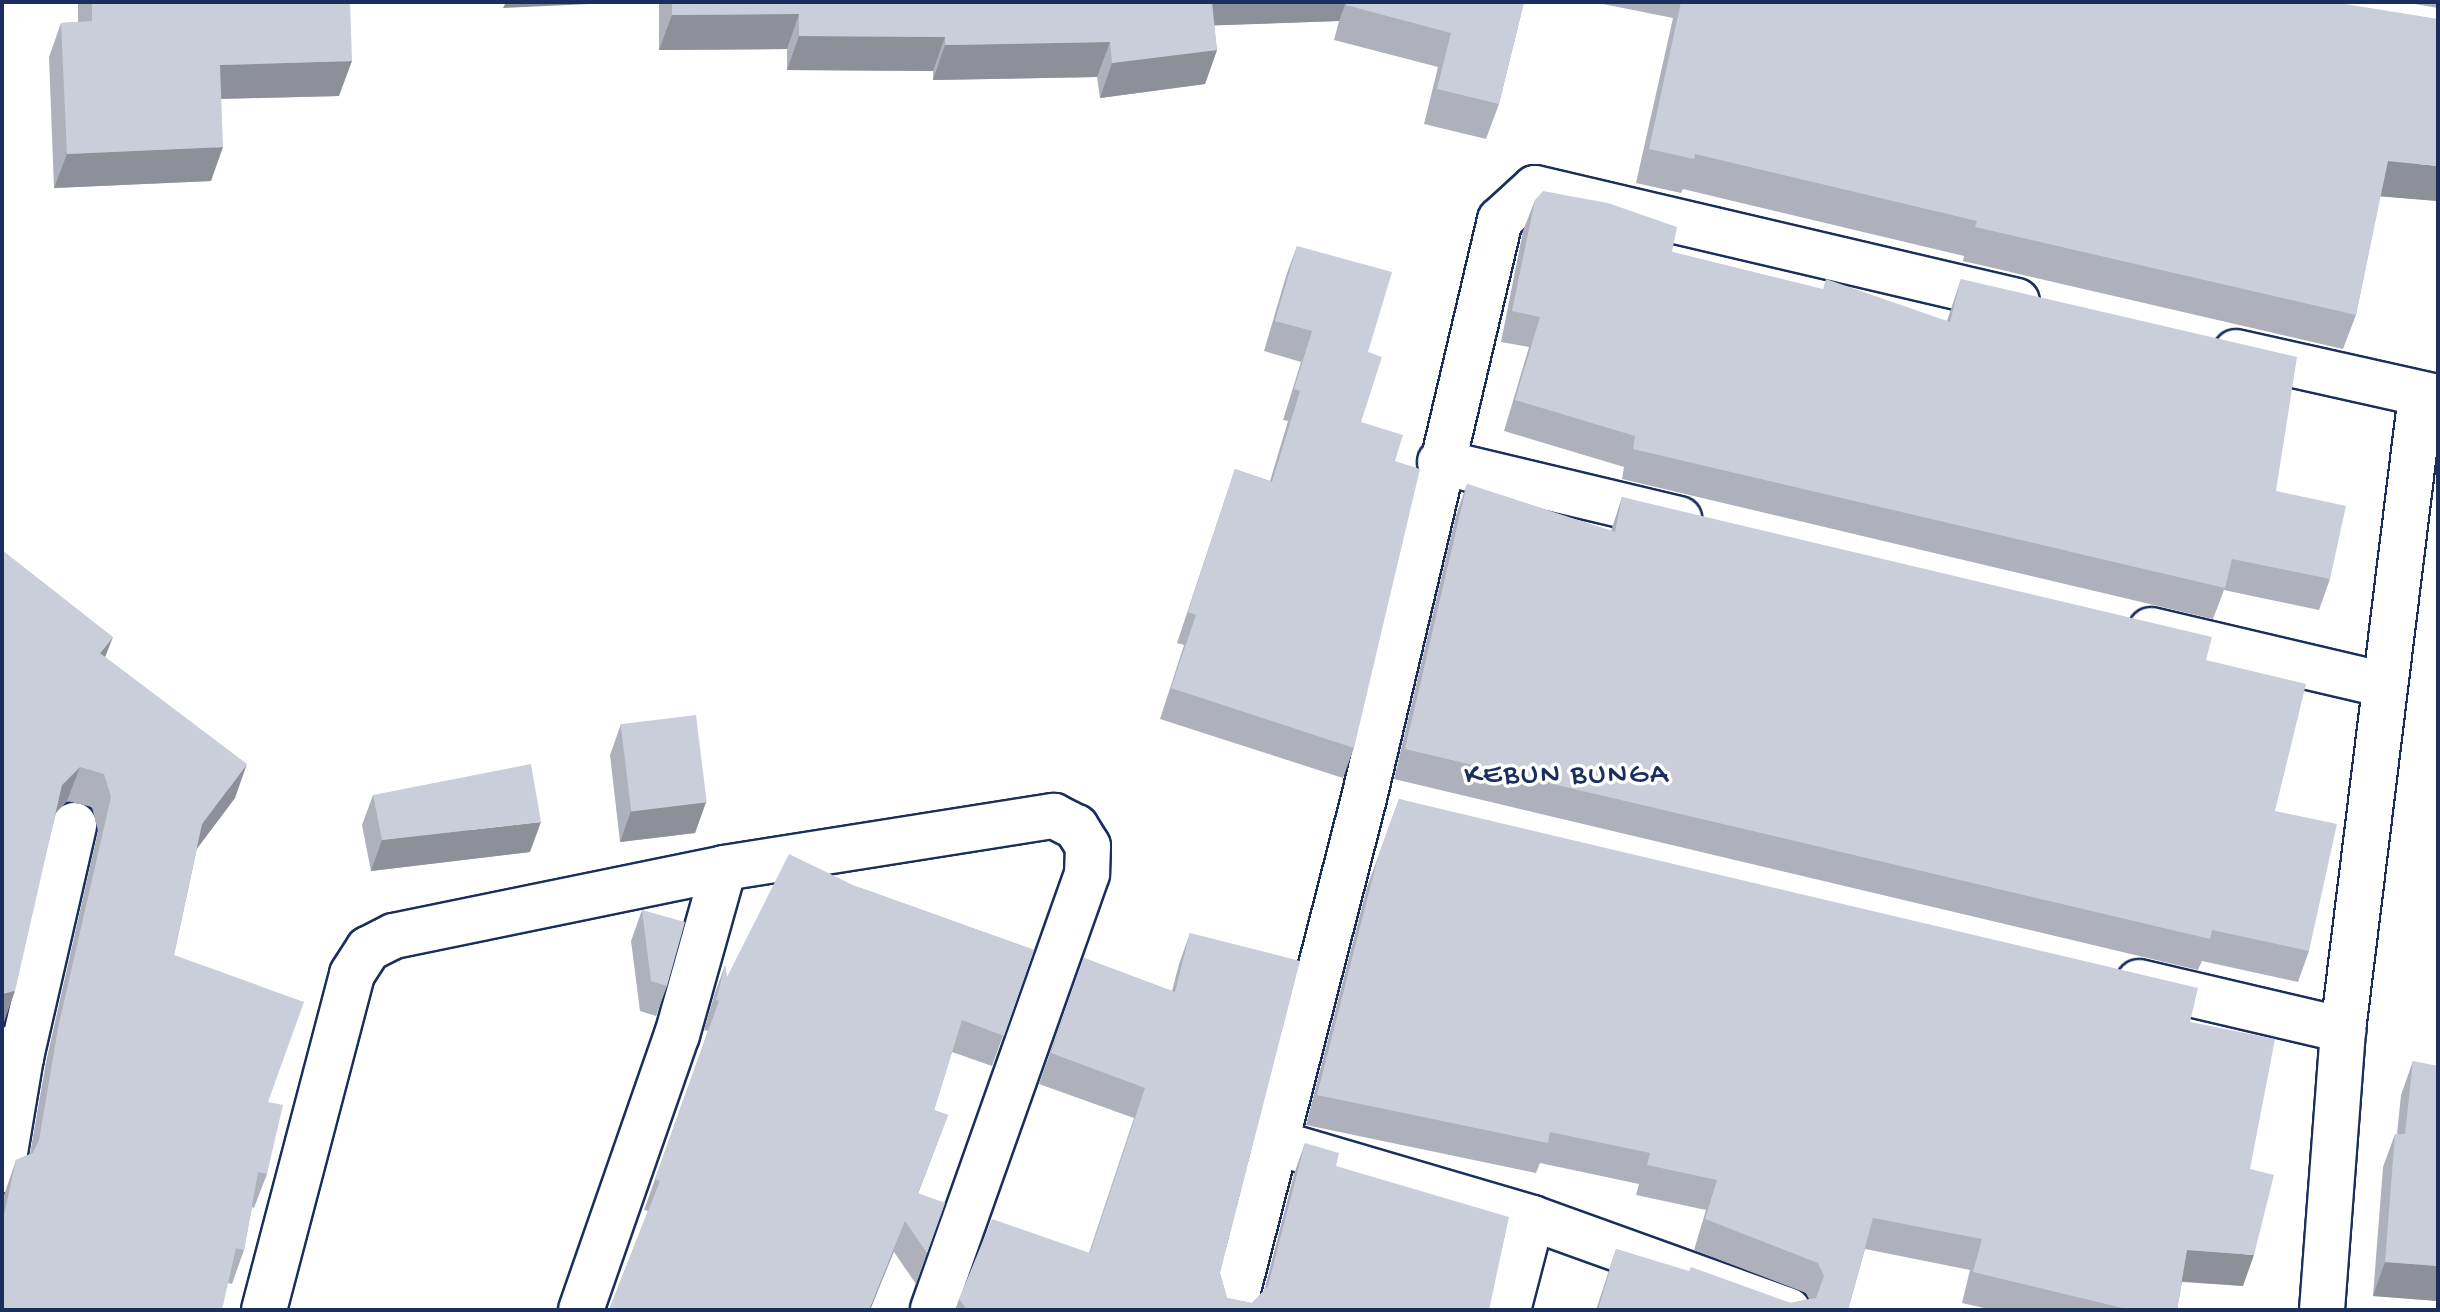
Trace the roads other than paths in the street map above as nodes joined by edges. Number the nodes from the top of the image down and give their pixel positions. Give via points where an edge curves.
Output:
1 (2063, 311) edge
2 (2203, 344) edge
3 (2429, 396) edge
4 (1440, 462) junction
5 (1719, 528) edge
6 (2106, 619) edge
7 (2385, 685) junction
8 (1364, 798) junction
9 (1411, 809) edge
10 (74, 825) dead end
11 (724, 868) junction
12 (2095, 971) edge
13 (2343, 1030) junction
14 (12, 1053) edge
15 (1277, 1143) junction
16 (2, 1170) edge
17 (1532, 1218) junction
18 (264, 1310) edge
19 (581, 1310) edge
20 (933, 1310) edge
21 (1233, 1310) edge
22 (1508, 1310) edge
23 (1788, 1310) edge
24 (2322, 1310) edge

1 - 4 street via 1535,188 1500,220
2 - 3 street
3 - 7 street
4 - 5 street
4 - 8 street
6 - 7 street
7 - 13 street
8 - 9 street
8 - 15 street
10 - 14 street
11 - 18 street via 394,936 360,956
11 - 19 street via 677,1035
11 - 20 street via 1054,816 1076,827 1088,846 1087,874
12 - 13 street
13 - 24 street
14 - 16 street
15 - 17 street
15 - 21 street
17 - 22 street
17 - 23 street

